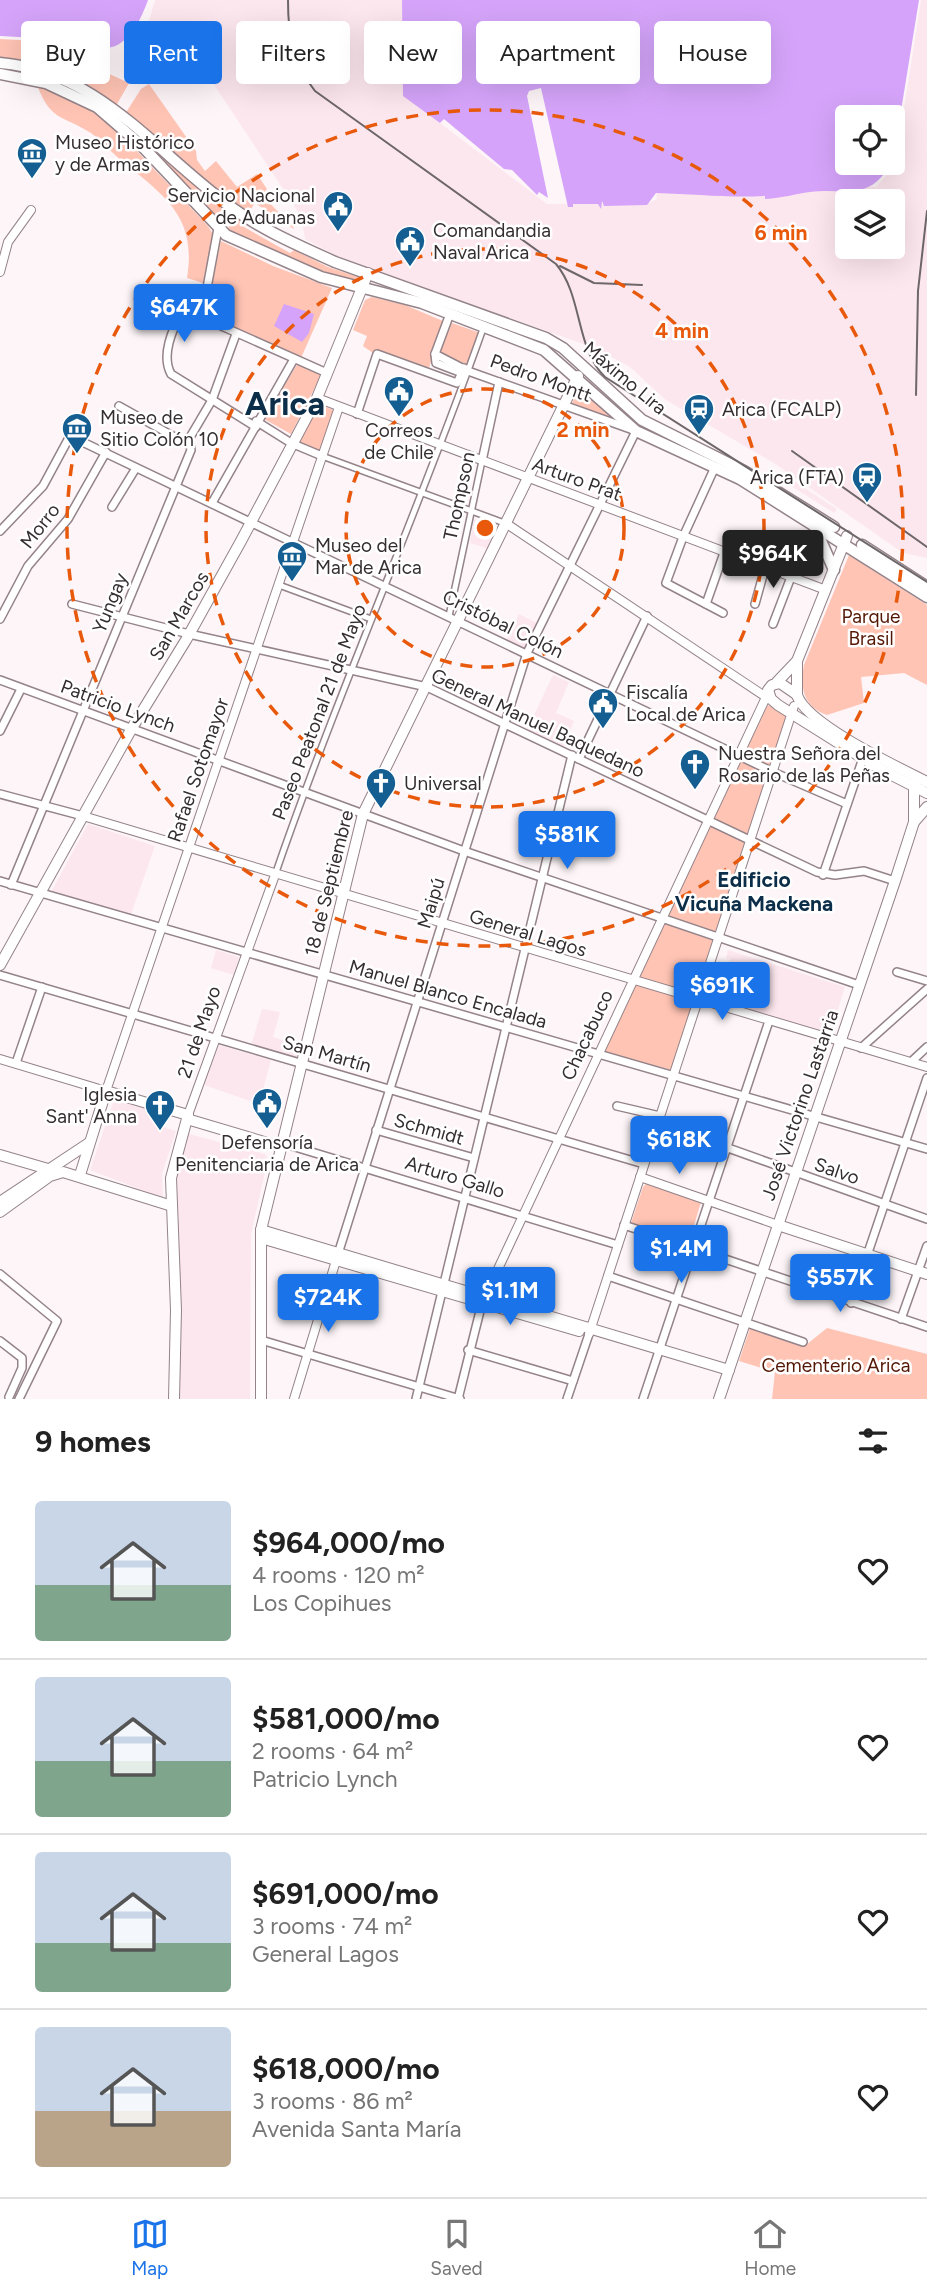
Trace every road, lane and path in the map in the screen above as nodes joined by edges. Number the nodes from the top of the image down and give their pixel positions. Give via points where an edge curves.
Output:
1 (0, 63) edge
2 (0, 74) edge
3 (233, 209) junction
4 (31, 210) dead end
5 (218, 228) junction
6 (0, 272) edge
7 (368, 274) junction
8 (362, 289) junction
9 (416, 304) junction
10 (205, 319) junction
11 (448, 319) junction
12 (484, 326) junction
13 (236, 334) junction
14 (294, 359) junction
15 (465, 371) junction
16 (327, 373) junction
17 (578, 376) junction
18 (499, 382) junction
19 (317, 398) junction
20 (212, 400) junction
21 (563, 405) junction
22 (119, 406) dead end
23 (339, 407) junction
24 (357, 414) junction
25 (256, 424) junction
26 (636, 431) junction
27 (291, 443) junction
28 (189, 444) junction
29 (440, 446) junction
30 (106, 452) junction
31 (322, 456) junction
32 (482, 461) junction
33 (715, 467) junction
34 (136, 468) junction
35 (529, 478) junction
36 (175, 486) junction
37 (422, 493) junction
38 (212, 503) junction
39 (599, 504) junction
40 (112, 507) dead end
41 (471, 512) junction
42 (250, 523) junction
43 (812, 523) junction
44 (507, 524) junction
45 (0, 531) edge
46 (683, 537) junction
47 (846, 539) junction
48 (294, 541) junction
49 (724, 552) junction
50 (569, 565) junction
51 (765, 568) junction
52 (834, 570) junction
53 (791, 577) junction
54 (279, 585) junction
55 (384, 585) junction
56 (927, 587) edge
57 (825, 590) junction
58 (927, 597) edge
59 (72, 604) dead end
60 (706, 604) junction
61 (755, 604) dead end
62 (723, 613) dead end
63 (122, 616) junction
64 (647, 616) junction
65 (0, 619) edge
66 (371, 619) junction
67 (454, 619) junction
68 (773, 624) dead end
69 (189, 634) junction
70 (258, 647) junction
71 (527, 653) junction
72 (797, 661) junction
73 (351, 668) junction
74 (0, 680) edge
75 (778, 682) junction
76 (427, 687) junction
77 (21, 689) junction
78 (610, 694) junction
79 (797, 695) junction
80 (772, 700) junction
81 (83, 709) junction
82 (793, 710) junction
83 (505, 723) junction
84 (132, 727) junction
85 (0, 731) edge
86 (738, 756) junction
87 (576, 757) junction
88 (863, 758) junction
89 (220, 760) junction
90 (773, 772) junction
91 (920, 782) edge
92 (303, 792) junction
93 (927, 793) edge
94 (0, 794) edge
95 (45, 804) junction
96 (847, 804) junction
97 (927, 807) edge
98 (363, 814) junction
99 (83, 816) junction
100 (708, 819) junction
101 (914, 822) junction
102 (751, 839) junction
103 (189, 849) junction
104 (464, 851) junction
105 (275, 874) junction
106 (823, 874) junction
107 (542, 877) junction
108 (0, 881) edge
109 (895, 881) junction
110 (12, 885) junction
111 (40, 894) junction
112 (343, 895) junction
113 (661, 918) junction
114 (441, 923) junction
115 (162, 929) junction
116 (719, 937) junction
117 (524, 948) junction
118 (246, 953) junction
119 (0, 965) edge
120 (897, 972) dead end
121 (0, 975) edge
122 (323, 975) junction
123 (631, 980) junction
124 (927, 981) edge
125 (859, 985) junction
126 (42, 987) junction
127 (927, 989) edge
128 (698, 1000) junction
129 (416, 1002) junction
130 (133, 1014) junction
131 (769, 1021) junction
132 (505, 1028) junction
133 (215, 1038) junction
134 (840, 1041) junction
135 (927, 1047) edge
136 (861, 1048) junction
137 (597, 1054) junction
138 (0, 1059) edge
139 (911, 1062) junction
140 (16, 1063) junction
141 (302, 1063) junction
142 (927, 1067) edge
143 (673, 1076) junction
144 (927, 1078) edge
145 (389, 1088) junction
146 (106, 1091) junction
147 (743, 1097) junction
148 (617, 1106) dead end
149 (484, 1115) junction
150 (188, 1117) junction
151 (814, 1117) junction
152 (659, 1119) junction
153 (376, 1130) junction
154 (558, 1138) junction
155 (89, 1143) junction
156 (905, 1143) junction
157 (282, 1145) junction
158 (726, 1147) junction
159 (927, 1149) edge
160 (0, 1155) edge
161 (474, 1158) junction
162 (644, 1164) junction
163 (364, 1168) junction
164 (796, 1173) junction
165 (48, 1174) junction
166 (80, 1175) junction
167 (640, 1177) junction
168 (464, 1199) junction
169 (708, 1201) junction
170 (0, 1202) edge
171 (885, 1204) junction
172 (172, 1206) junction
173 (0, 1212) edge
174 (522, 1216) junction
175 (927, 1219) edge
176 (624, 1225) junction
177 (778, 1225) junction
178 (790, 1229) junction
179 (261, 1234) junction
180 (773, 1240) junction
181 (618, 1245) junction
182 (927, 1246) edge
183 (692, 1249) junction
184 (868, 1256) junction
185 (337, 1257) junction
186 (762, 1272) junction
187 (923, 1273) edge
188 (0, 1274) edge
189 (608, 1276) junction
190 (442, 1288) junction
191 (676, 1298) junction
192 (484, 1300) junction
193 (851, 1303) junction
194 (901, 1319) junction
195 (746, 1321) junction
196 (927, 1327) edge
197 (590, 1331) junction
198 (261, 1340) junction
199 (0, 1341) edge
200 (803, 1342) dead end
201 (468, 1350) junction
202 (658, 1352) junction
203 (307, 1354) junction
204 (727, 1373) junction
205 (573, 1381) junction
206 (418, 1387) junction
207 (0, 1392) edge
208 (11, 1398) edge
209 (19, 1399) edge
210 (174, 1399) edge
211 (261, 1399) edge
212 (294, 1399) edge
213 (416, 1399) edge
214 (459, 1399) edge
215 (567, 1399) edge
216 (643, 1399) edge
217 (719, 1399) edge

1 - 3 main road via 50,72 90,92
2 - 5 main road via 46,83 97,107 135,139
3 - 5 street via 223,215
3 - 7 main road via 302,247
4 - 6 street via 8,242
5 - 8 main road via 288,264
5 - 10 street
7 - 8 main road, San Marcos
7 - 47 main road, Máximo Lira via 546,338 564,348 642,420 744,471
8 - 9 main road, Máximo Lira
8 - 16 main road, San Marcos
9 - 11 main road, Máximo Lira
9 - 12 main road, Máximo Lira
10 - 13 street
10 - 20 street via 185,312 178,319 171,332 167,365 171,374
11 - 12 main road, Máximo Lira via 478,330
11 - 15 street, Pedro Montt via 435,355
12 - 15 street, Paseo Peatonal 21 de Mayo
12 - 17 main road, Máximo Lira via 544,350
13 - 14 street
13 - 20 street, Yungay
14 - 16 street
14 - 25 street
15 - 18 street, Pedro Montt
15 - 24 street via 457,383 377,354
15 - 29 street, Paseo Peatonal 21 de Mayo
16 - 19 main road, San Marcos
17 - 21 main road, 18 de Septiembre
17 - 26 main road, Máximo Lira
18 - 21 street, Pedro Montt
18 - 32 street, Thompson
19 - 23 street, Arturo Prat
19 - 27 main road, San Marcos
20 - 25 street
20 - 28 street, Yungay
21 - 26 street, Pedro Montt
21 - 35 main road, 18 de Septiembre
22 - 28 street
23 - 24 street, Arturo Prat
23 - 31 street, Rafael Sotomayor
24 - 29 street, Arturo Prat
25 - 27 street
25 - 38 street
26 - 33 main road, Máximo Lira
26 - 39 street, Maipú
27 - 31 street
27 - 42 main road, San Marcos
28 - 36 street, Yungay via 191,450
29 - 32 street, Arturo Prat
29 - 37 street, Paseo Peatonal 21 de Mayo
30 - 34 street, Cristóbal Colón
30 - 45 street, Cristóbal Colón via 69,436 43,486
30 - 65 street, Morro via 64,526 28,566
31 - 37 street
31 - 48 street, Rafael Sotomayor
32 - 35 street, Arturo Prat
32 - 41 street, Thompson
33 - 43 main road, Máximo Lira
33 - 46 street
34 - 36 street, Cristóbal Colón
34 - 40 street
35 - 39 street, Arturo Prat
35 - 44 main road, 18 de Septiembre
36 - 38 street, Cristóbal Colón
36 - 63 street, Yungay
37 - 41 street
37 - 55 street, Paseo Peatonal 21 de Mayo
38 - 42 street, Cristóbal Colón
39 - 46 street, Arturo Prat
39 - 50 street, Maipú
41 - 44 street
41 - 67 street, Thompson
42 - 48 street, Cristóbal Colón
42 - 69 main road, San Marcos
43 - 47 main road, Máximo Lira
43 - 52 main road
44 - 50 street
44 - 67 main road, 18 de Septiembre
46 - 49 street, Arturo Prat
46 - 60 street via 666,583
47 - 52 main road
47 - 56 main road
47 - 58 main road
48 - 54 street, Rafael Sotomayor
48 - 55 street, Cristóbal Colón
49 - 51 street, Arturo Prat
49 - 60 street
50 - 64 street
50 - 71 street, Maipú
51 - 53 street, Arturo Prat
51 - 61 street
52 - 57 main road
53 - 57 street, Arturo Prat
53 - 68 street
54 - 66 street
54 - 70 street, Rafael Sotomayor
55 - 66 street, Paseo Peatonal 21 de Mayo
55 - 67 street, Cristóbal Colón
57 - 72 main road
59 - 63 street, General Manuel Baquedano
60 - 62 street
63 - 69 street, General Manuel Baquedano
63 - 81 street, Yungay
64 - 78 street
64 - 80 street
66 - 73 street, Paseo Peatonal 21 de Mayo
67 - 71 street, Cristóbal Colón
67 - 76 main road, 18 de Septiembre
69 - 70 street, General Manuel Baquedano
69 - 84 main road, San Marcos
70 - 73 street, General Manuel Baquedano
70 - 89 street, Rafael Sotomayor
71 - 78 street, Cristóbal Colón
71 - 83 street, Maipú
72 - 75 main road
72 - 79 main road
73 - 76 street, General Manuel Baquedano
73 - 92 street, Paseo Peatonal 21 de Mayo
74 - 77 street, Patricio Lynch
75 - 79 main road
75 - 80 main road via 770,686
76 - 83 street, General Manuel Baquedano
76 - 98 main road, 18 de Septiembre
77 - 81 street, Patricio Lynch
77 - 85 street
78 - 86 street, Cristóbal Colón
78 - 87 street
79 - 82 main road
79 - 91 main road via 802,707 821,724
80 - 82 main road
80 - 86 street, Chacabuco
81 - 84 street, Patricio Lynch
81 - 95 street, Yungay
82 - 88 main road
82 - 90 street
83 - 87 street, General Manuel Baquedano
83 - 104 street, Maipú
84 - 89 street, Patricio Lynch
84 - 99 main road, San Marcos
86 - 90 street, Cristóbal Colón
86 - 100 street, Chacabuco
87 - 100 street, General Manuel Baquedano
87 - 107 street
88 - 91 main road
88 - 96 street
89 - 92 street, Patricio Lynch
89 - 103 street, Rafael Sotomayor
90 - 96 street, Cristóbal Colón
90 - 102 street
91 - 93 main road
91 - 101 main road, José Victorino Lastarria
92 - 98 street, Patricio Lynch
92 - 105 street, Paseo Peatonal 21 de Mayo
94 - 95 street, General Lagos
95 - 99 street, General Lagos
95 - 110 street, Yungay
96 - 106 street
97 - 101 main road, José Victorino Lastarria
98 - 104 street, Patricio Lynch
98 - 112 main road, 18 de Septiembre
99 - 103 street, General Lagos
99 - 111 main road, San Marcos
100 - 102 street, General Manuel Baquedano
100 - 113 street, Chacabuco
101 - 109 main road, José Victorino Lastarria
102 - 106 street, General Manuel Baquedano
102 - 116 street
103 - 105 street, General Lagos
103 - 115 street, Rafael Sotomayor
104 - 107 street, Patricio Lynch
104 - 114 street, Maipú
105 - 112 street, General Lagos
105 - 118 street, 21 de Mayo
106 - 109 street via 864,870
107 - 113 street, Patricio Lynch
107 - 117 street
108 - 110 street, Manuel Blanco Encalada
109 - 125 main road, José Victorino Lastarria
110 - 111 street, Manuel Blanco Encalada
111 - 115 street, Manuel Blanco Encalada
111 - 119 main road, San Marcos
112 - 114 street, General Lagos
112 - 122 main road, 18 de Septiembre
113 - 116 street, Patricio Lynch
113 - 123 street, Chacabuco
114 - 117 street, General Lagos
114 - 129 street, Maipú
115 - 118 street, Manuel Blanco Encalada
115 - 130 street, Rafael Sotomayor
116 - 125 street, Patricio Lynch
116 - 128 street
117 - 123 street, General Lagos
117 - 132 street
118 - 122 street, Manuel Blanco Encalada
118 - 133 street, 21 de Mayo
120 - 124 street
121 - 126 street, San Martín
122 - 129 street, Manuel Blanco Encalada
122 - 141 main road, 18 de Septiembre
123 - 128 street, General Lagos
123 - 137 street, Chacabuco
125 - 134 main road, José Victorino Lastarria
126 - 130 street, San Martín
126 - 140 street
127 - 136 street
128 - 131 street, General Lagos
128 - 143 street
129 - 132 street, Manuel Blanco Encalada
129 - 145 street, Maipú
130 - 133 street, San Martín
130 - 146 street, Rafael Sotomayor
131 - 134 street, General Lagos
131 - 147 street
132 - 137 street, Manuel Blanco Encalada
132 - 149 street
133 - 141 street, San Martín
133 - 150 street, 21 de Mayo
134 - 136 street, General Lagos
134 - 151 main road, José Victorino Lastarria
135 - 139 street
136 - 139 street, General Lagos
137 - 143 street, Manuel Blanco Encalada
137 - 154 street, Chacabuco
138 - 140 street, Arturo Gallo
139 - 142 street, General Lagos
140 - 146 street, Arturo Gallo
141 - 145 street, San Martín
141 - 157 main road, 18 de Septiembre
143 - 147 street, Manuel Blanco Encalada
143 - 152 street
144 - 156 street
145 - 149 street, San Martín
145 - 153 street, Maipú
146 - 150 main road, Arturo Gallo
146 - 155 main road, Rafael Sotomayor
147 - 151 street, Manuel Blanco Encalada
147 - 158 street
148 - 152 street, Salvo
149 - 154 street, San Martín
149 - 161 street
150 - 157 main road, Arturo Gallo
150 - 172 main road, 21 de Mayo via 173,1163
151 - 156 street, Manuel Blanco Encalada
151 - 164 main road, José Victorino Lastarria
152 - 158 street, Salvo
152 - 162 street
153 - 161 street, Schmidt
153 - 163 street, Maipú
154 - 162 street, San Martín
154 - 174 street, Chacabuco
155 - 165 main road
155 - 166 main road, Rafael Sotomayor
156 - 159 street, Manuel Blanco Encalada
156 - 171 street
157 - 163 street, Arturo Gallo
157 - 179 main road, 18 de Septiembre
158 - 164 street, Salvo
158 - 169 street
160 - 165 main road
161 - 168 street
162 - 167 street
163 - 168 street, Arturo Gallo
163 - 185 street, Maipú
164 - 171 street, Salvo
164 - 177 main road, José Victorino Lastarria
165 - 166 main road
165 - 170 main road
165 - 173 main road
166 - 172 main road
167 - 169 street
167 - 176 street
168 - 174 street, Arturo Gallo
168 - 190 street
169 - 177 street
169 - 183 street
171 - 175 street, Salvo
171 - 184 street
172 - 210 main road, 21 de Mayo
174 - 181 street, Arturo Gallo
174 - 192 street, Chacabuco
176 - 181 street
176 - 183 street
177 - 178 main road
177 - 180 main road, José Victorino Lastarria
178 - 180 main road
178 - 184 main road
179 - 185 main road
179 - 198 main road, 18 de Septiembre
180 - 186 main road, José Victorino Lastarria
181 - 189 street
182 - 187 street
183 - 186 street
183 - 191 street
184 - 187 main road
184 - 193 street
185 - 190 main road
185 - 203 street, Maipú
186 - 193 street
186 - 195 main road, José Victorino Lastarria
187 - 194 street
188 - 209 street via 57,1321
189 - 191 street
189 - 197 street
190 - 192 main road
190 - 206 street
191 - 195 street
191 - 202 street
192 - 197 main road
192 - 201 street, Chacabuco
193 - 194 street
194 - 196 street
195 - 200 street
195 - 204 main road, José Victorino Lastarria
197 - 202 main road
197 - 205 street
198 - 203 street
198 - 211 main road, 18 de Septiembre
199 - 208 street via 22,1358
201 - 205 street
201 - 214 street, Chacabuco
202 - 204 main road
202 - 216 street
203 - 206 street
203 - 212 street, Maipú
204 - 217 main road, José Victorino Lastarria
205 - 215 street
206 - 213 street
206 - 214 street
207 - 208 street

